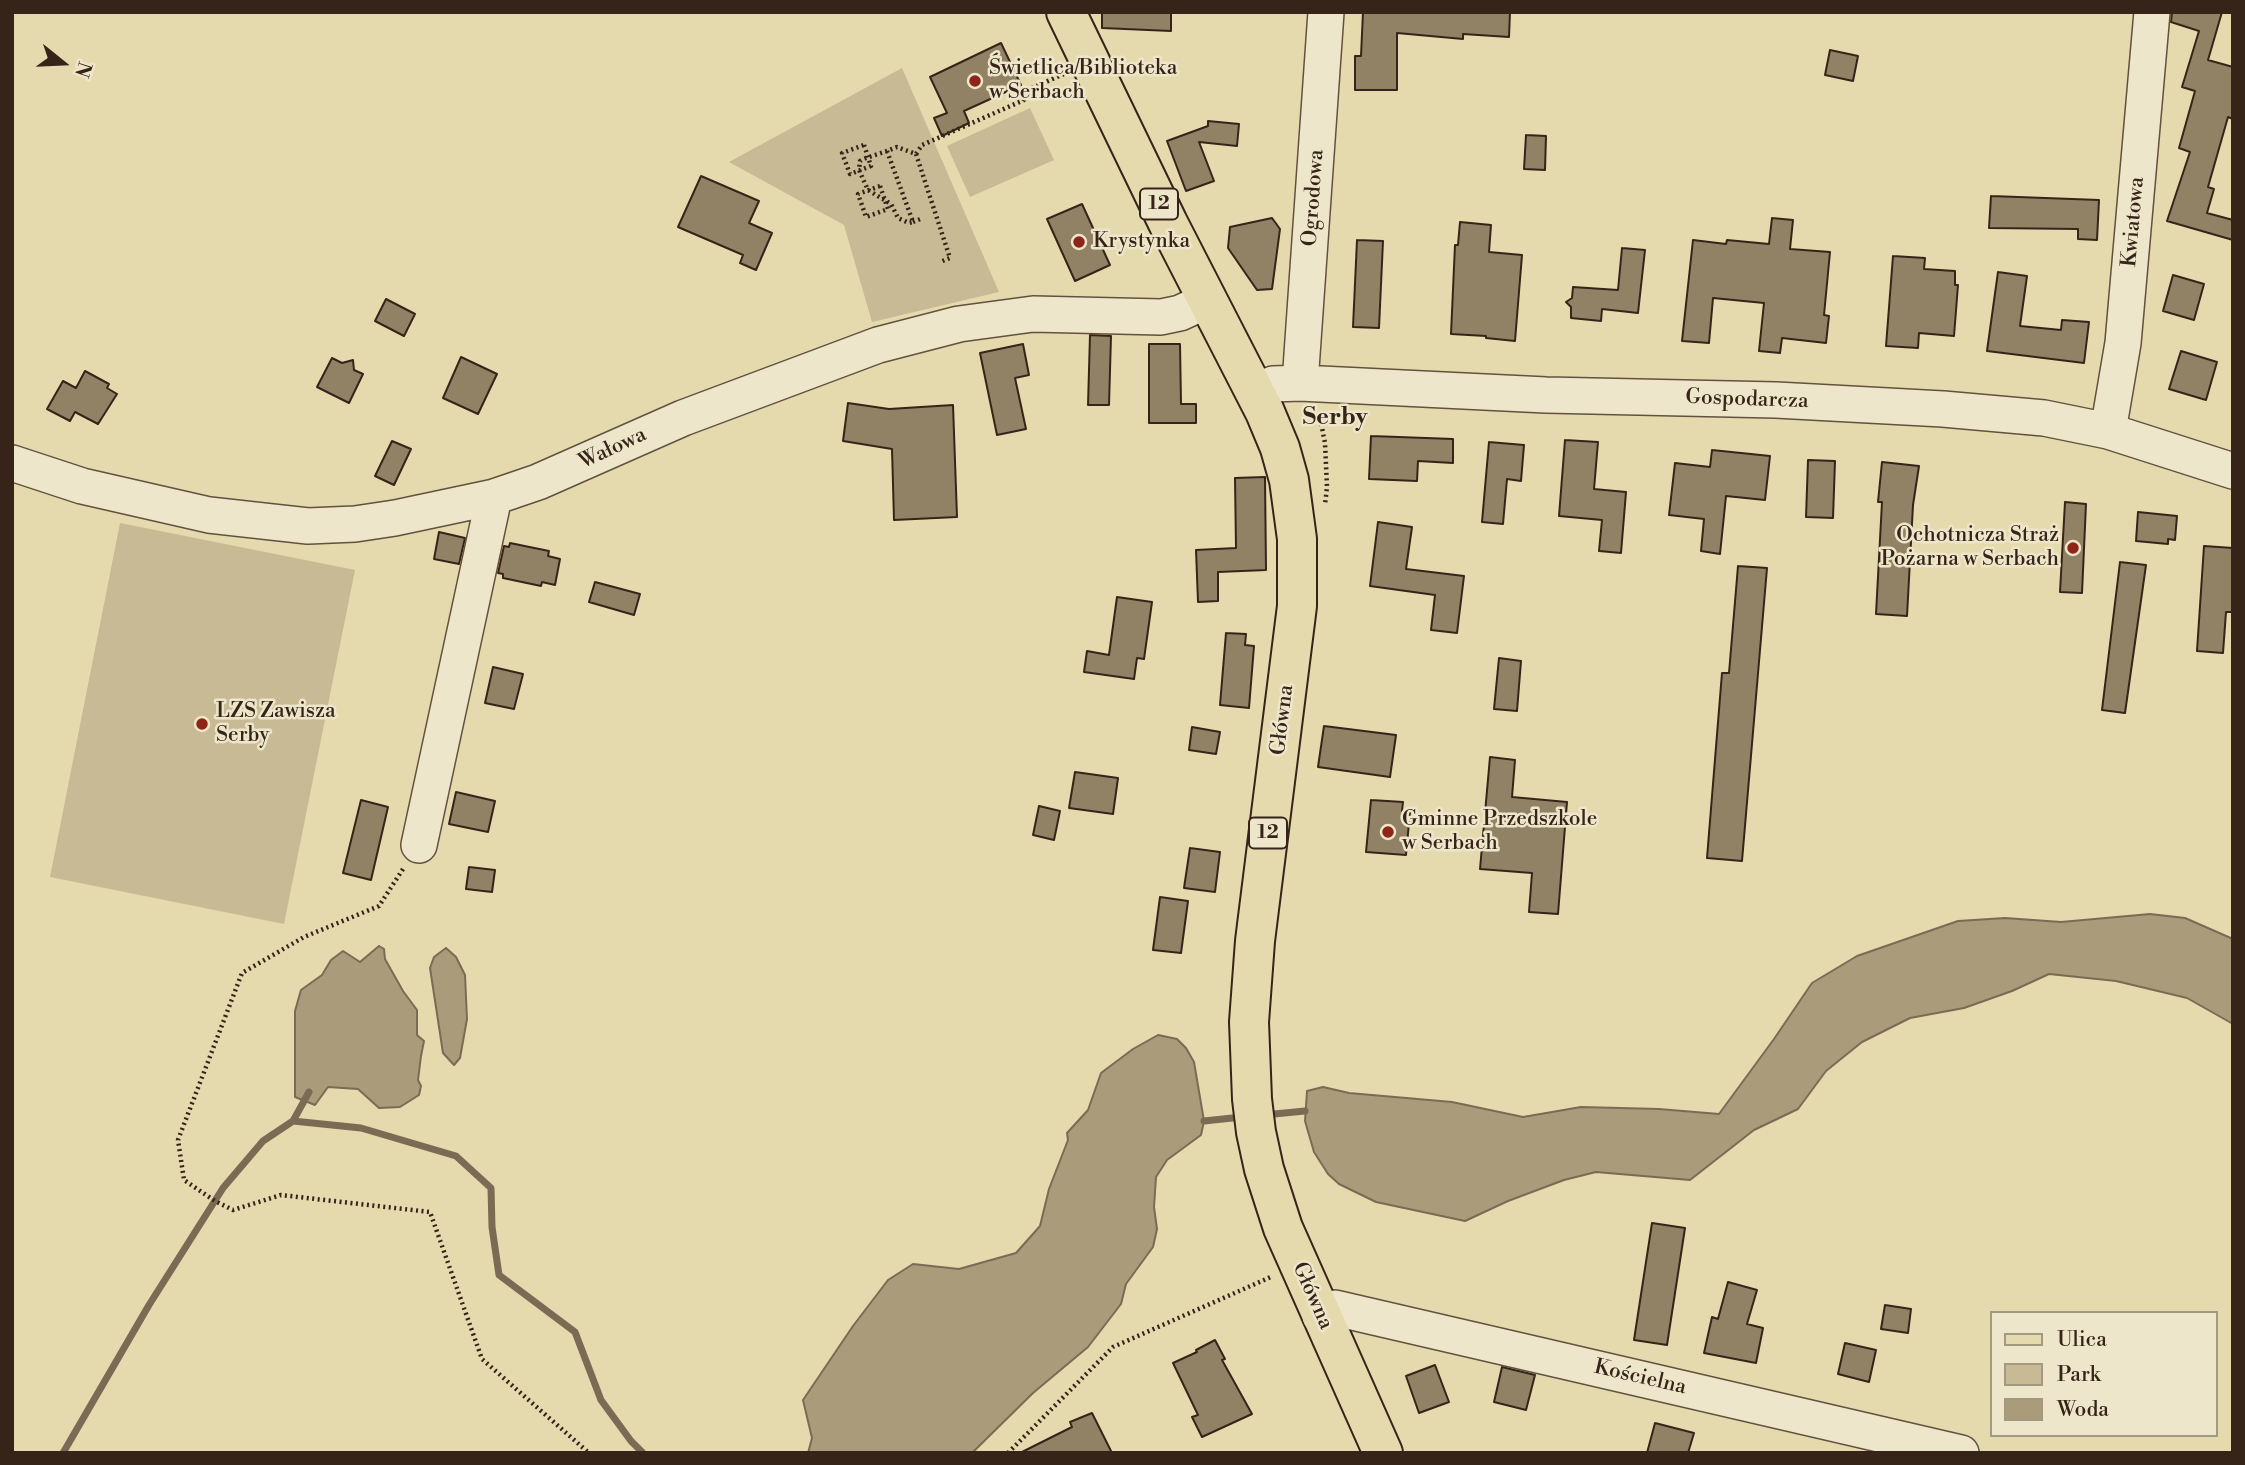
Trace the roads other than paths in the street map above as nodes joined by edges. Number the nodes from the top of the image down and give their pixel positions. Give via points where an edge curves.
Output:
1 (1066, 12) edge
2 (1326, 12) edge
3 (2152, 12) edge
4 (1208, 300) junction
5 (1300, 383) junction
6 (1255, 393) junction
7 (2108, 431) junction
8 (12, 463) edge
9 (2233, 471) edge
10 (494, 497) junction
11 (419, 845) road end
12 (1320, 1316) junction
13 (1383, 1453) edge
14 (1961, 1453) edge

1 - 4 main road, Główna / 12
2 - 5 street, Ogrodowa
3 - 7 street, Kwiatowa via 2123,343
4 - 6 main road, Główna / 12
4 - 10 street, Wałowa via 1161,317 1033,314 959,324 878,345 683,418 573,468
5 - 6 street, Gospodarcza via 1273,384
5 - 7 street, Gospodarcza via 1943,409 2044,418
6 - 12 main road, Główna / 12 via 1276,436 1289,480 1298,567 1288,691 1255,941 1249,1022 1254,1116 1271,1195
7 - 9 street, Gospodarcza
8 - 10 street, Wałowa via 82,486 209,515 308,526 395,518
10 - 11 street
12 - 13 main road, Główna / 12
12 - 14 street, Kościelna via 1335,1308

